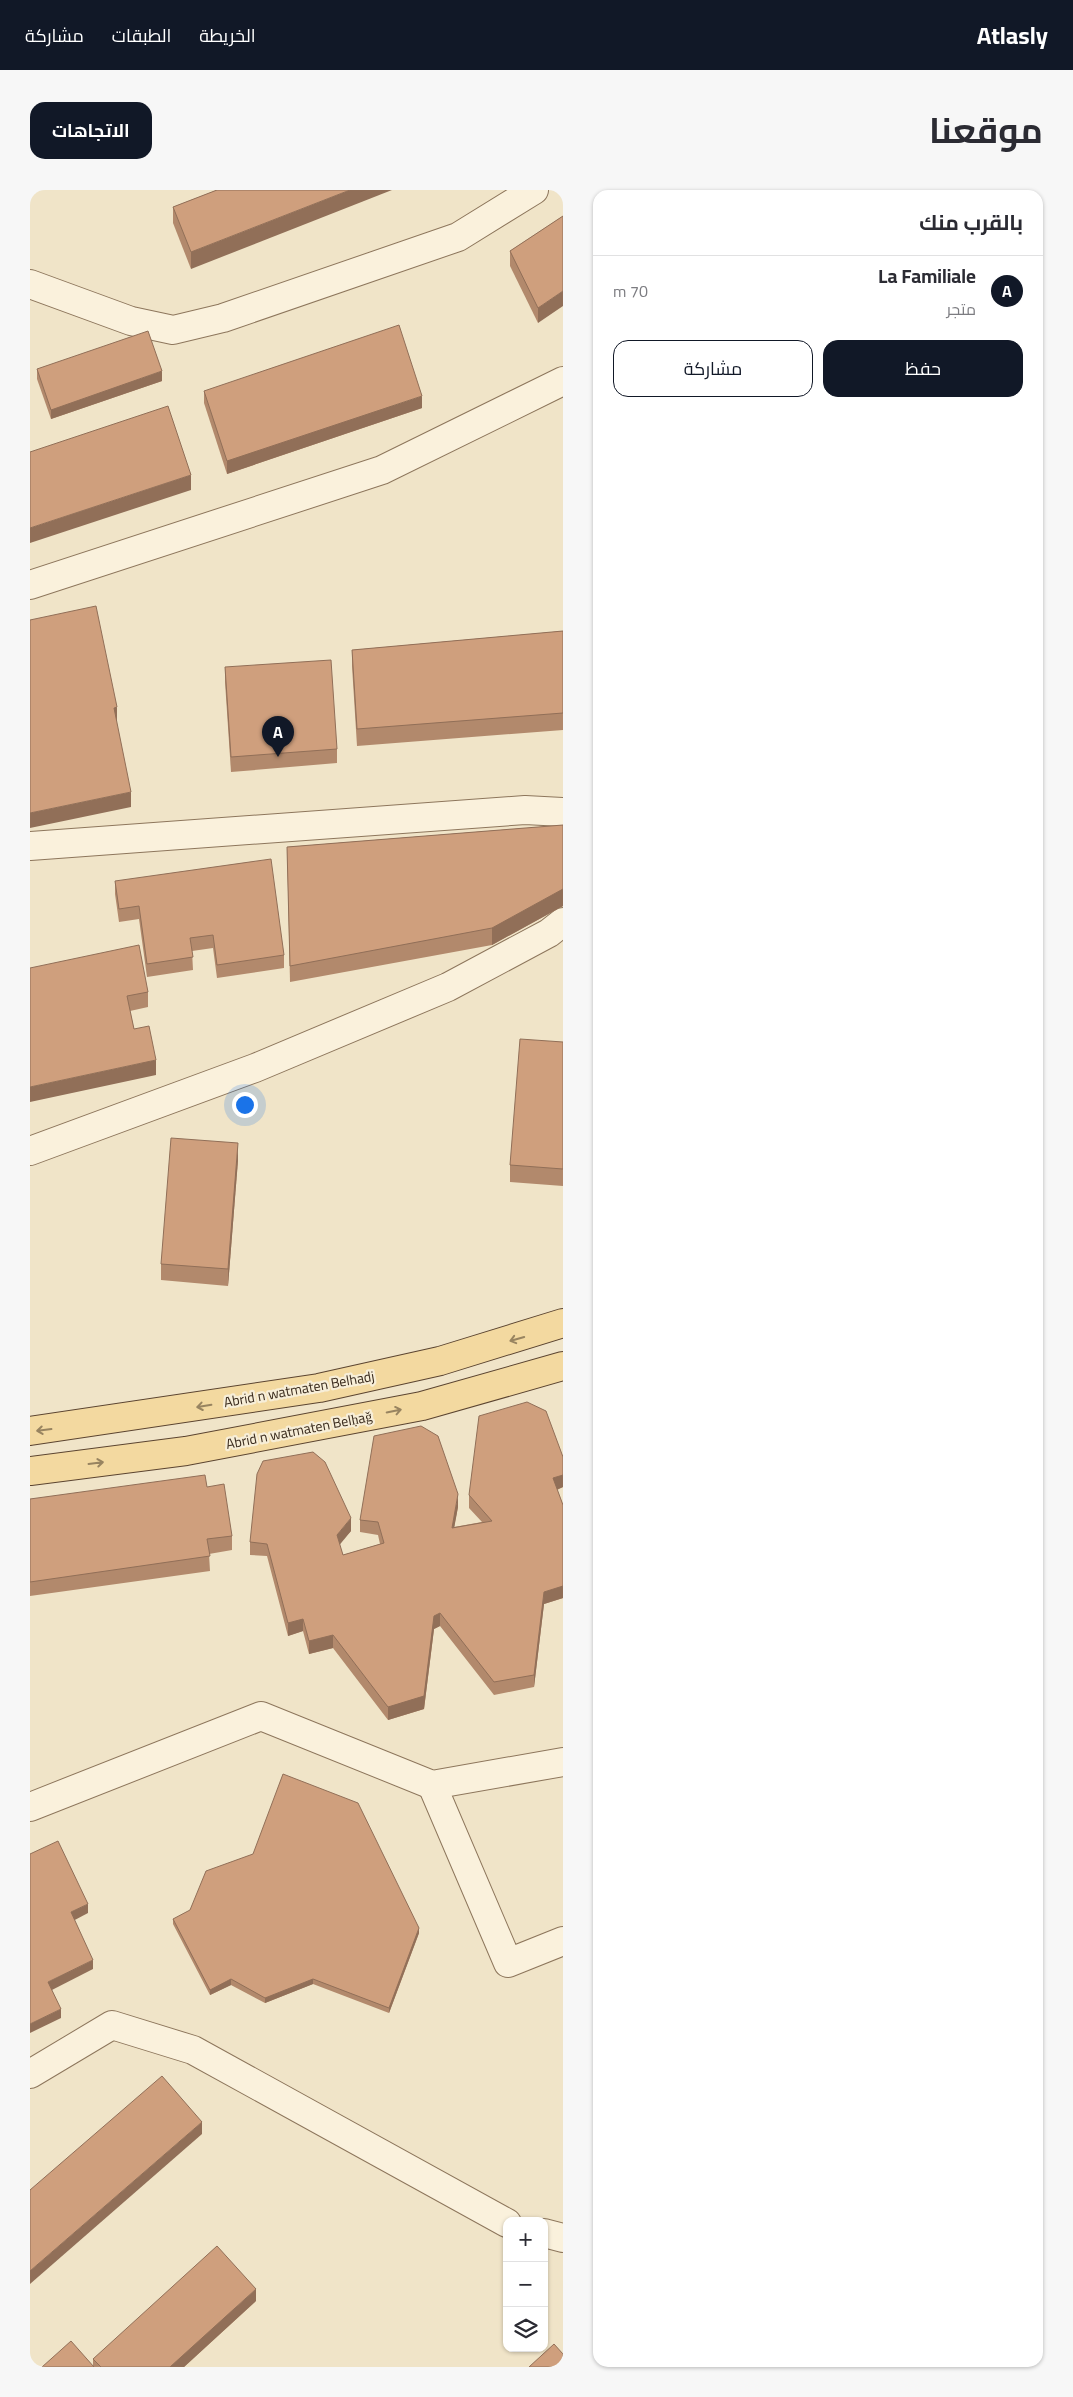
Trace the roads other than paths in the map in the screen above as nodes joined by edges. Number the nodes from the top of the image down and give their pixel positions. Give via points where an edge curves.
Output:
1 (534, 190) edge
2 (30, 284) edge
3 (563, 381) edge
4 (30, 585) edge
5 (563, 812) edge
6 (30, 846) edge
7 (563, 922) edge
8 (30, 1151) edge
9 (563, 1324) edge
10 (563, 1366) edge
11 (30, 1431) edge
12 (30, 1471) edge
13 (563, 1762) edge
14 (432, 1785) junction
15 (30, 1806) edge
16 (563, 1941) edge
17 (30, 2074) edge
18 (503, 2221) edge
19 (548, 2234) edge
20 (563, 2238) edge

1 - 2 street via 458,237 223,318 173,330 131,321
3 - 4 street via 382,470
5 - 6 street via 524,810
7 - 8 street via 549,933 448,987 255,1068
9 -> 11 main road, Abrid n watmaten Belhadj via 440,1361 319,1388
12 -> 10 main road, Abrid n watmaten Belḥaǧ via 186,1451 422,1406
13 - 14 street
14 - 15 street via 261,1716
14 - 16 street via 508,1963
17 - 18 street via 112,2026 193,2050
19 - 20 street

